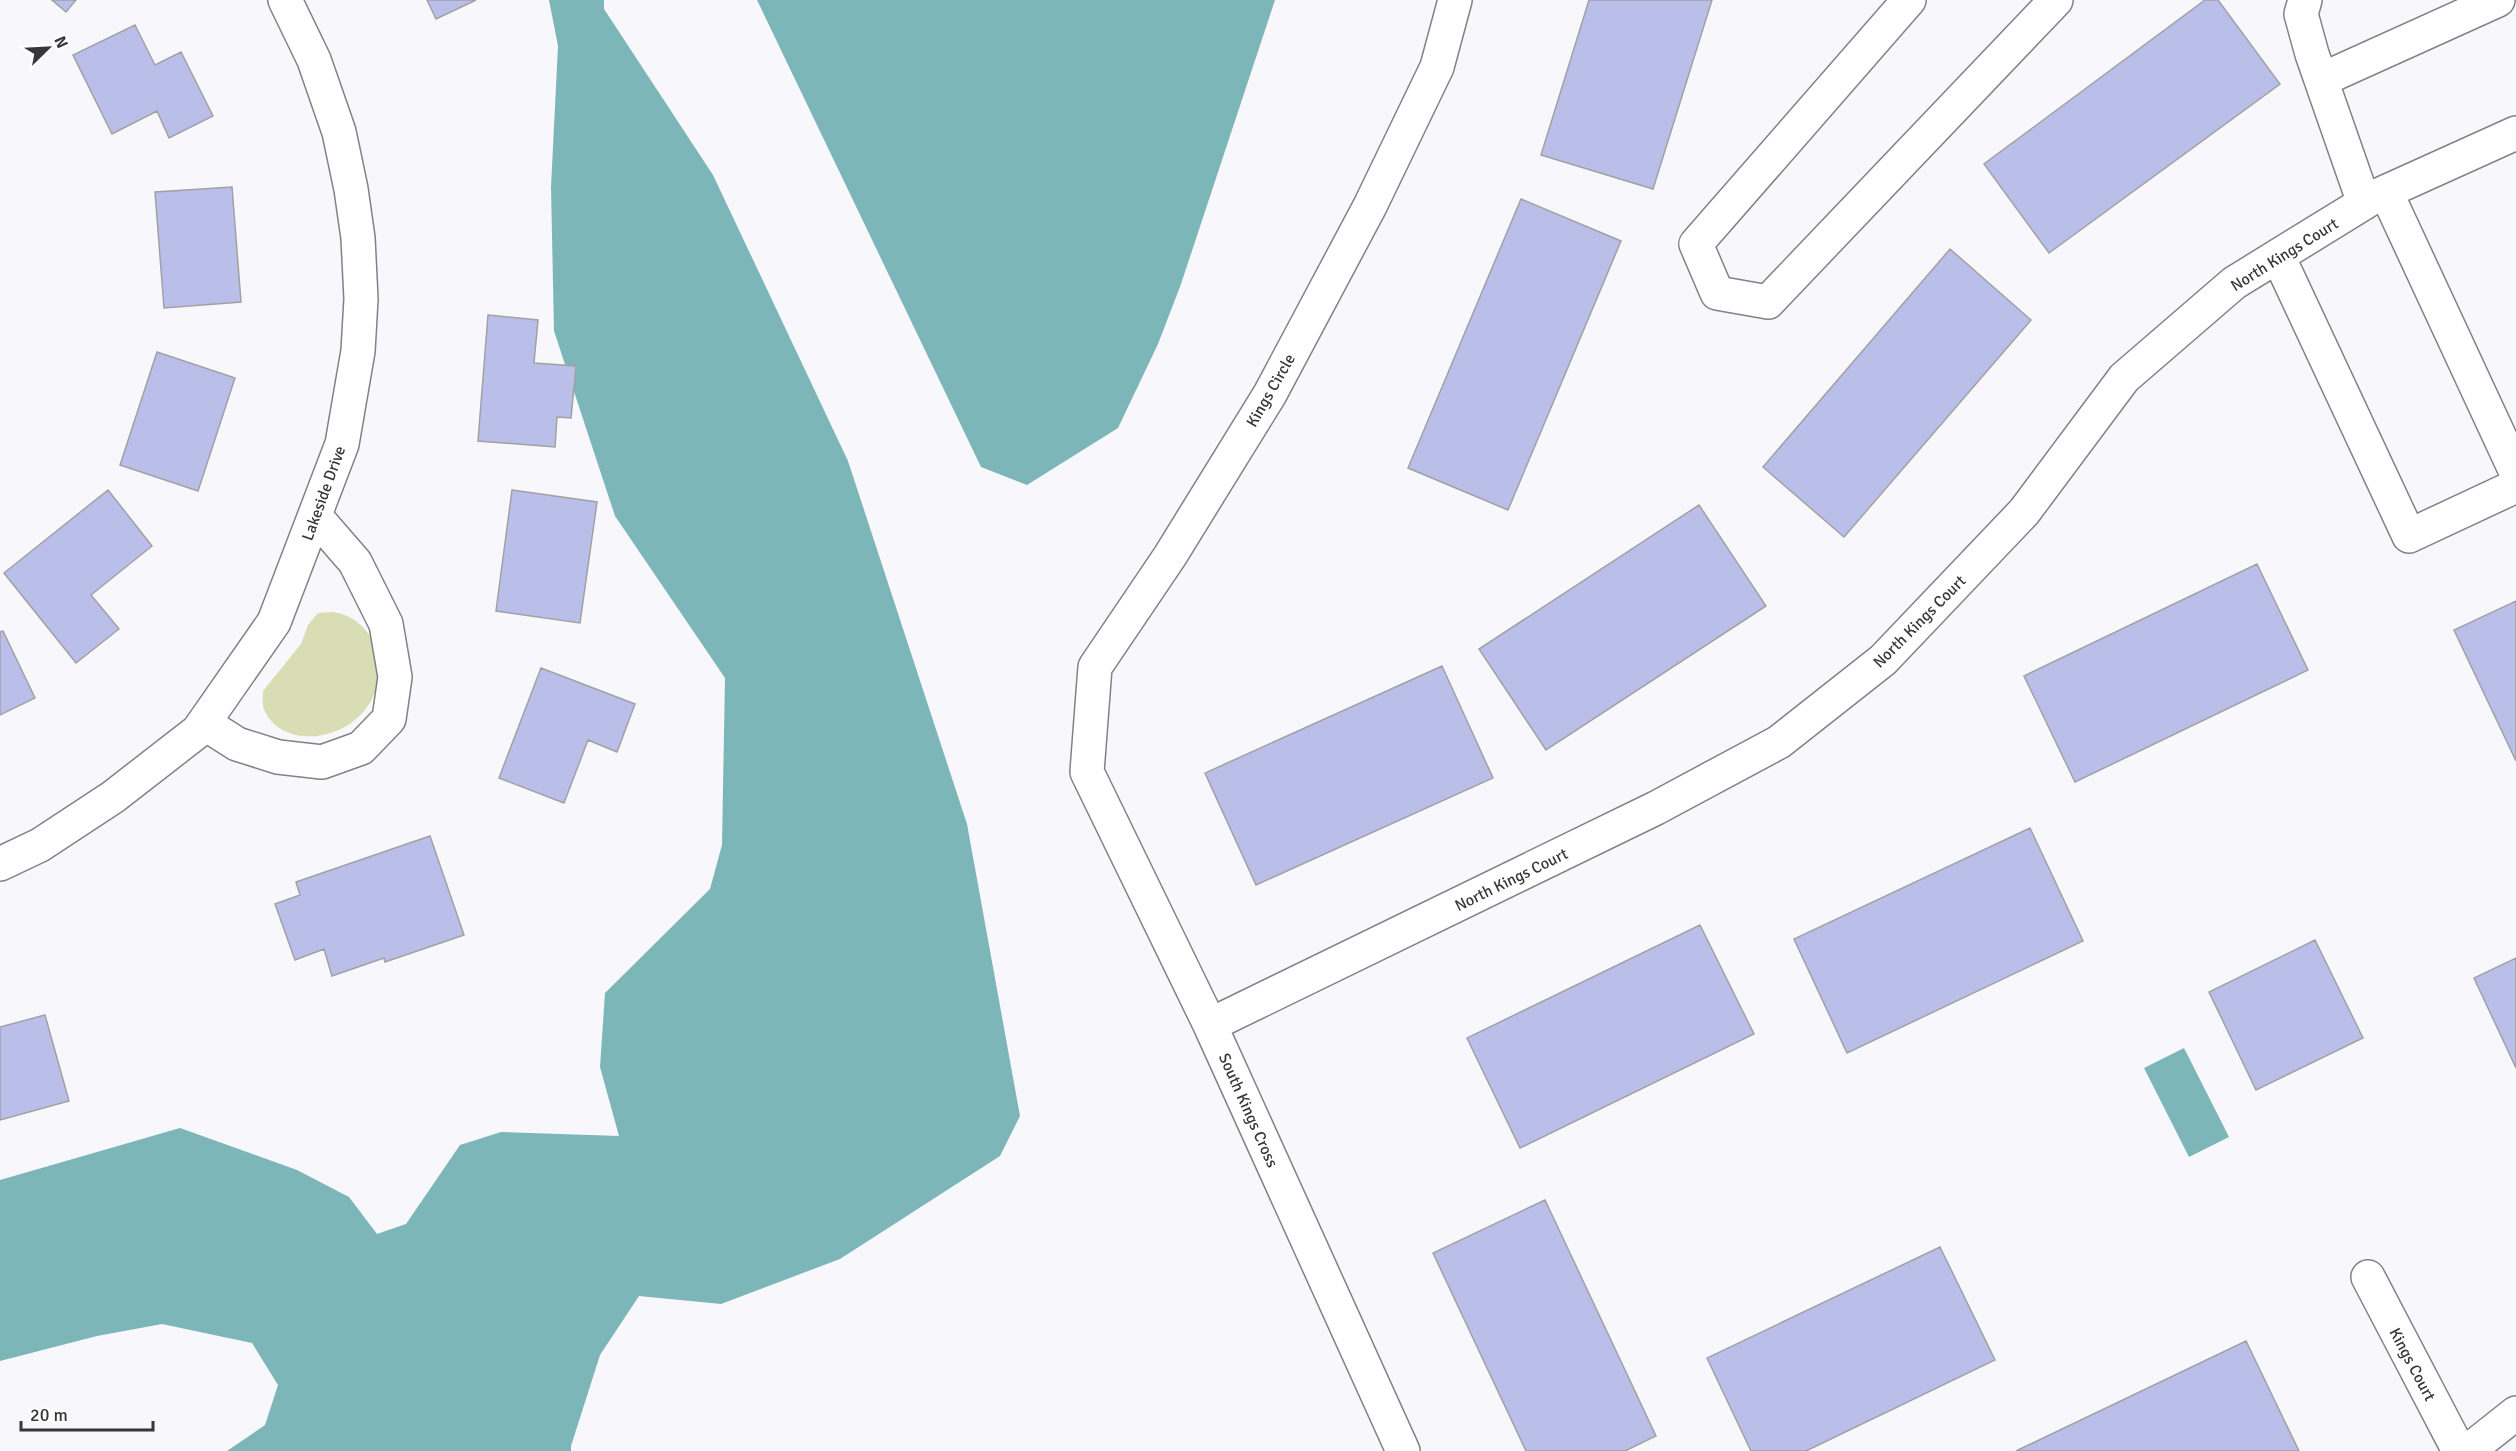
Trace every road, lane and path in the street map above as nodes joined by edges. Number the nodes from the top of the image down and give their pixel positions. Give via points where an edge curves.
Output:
1 (285, 0) edge
2 (1455, 0) edge
3 (1909, 0) edge
4 (2056, 0) edge
5 (2305, 0) edge
6 (2498, 0) edge
7 (2321, 80) junction
8 (2516, 133) edge
9 (2375, 197) junction
10 (2278, 256) junction
11 (2516, 472) edge
12 (2516, 486) edge
13 (315, 516) junction
14 (204, 723) junction
15 (1087, 772) joint
16 (0, 864) edge
17 (1210, 1025) junction
18 (2368, 1277) dead end
19 (2516, 1413) edge
20 (1403, 1451) edge
21 (2459, 1451) edge
22 (2468, 1451) edge

1 - 13 street, Lakeside Drive via 314,60 339,132 358,238 358,351 342,444
2 - 15 street, Kings Circle via 1437,67 1370,206 1270,394 1170,556 1095,667
3 - 4 street via 1696,244 1717,293 1768,302
5 - 7 street via 2301,14
6 - 7 street
7 - 9 street
8 - 9 street, North Kings Court
9 - 10 street, North Kings Court
9 - 11 street
10 - 12 street via 2409,536
10 - 17 street, North Kings Court via 2234,283 2124,378 2001,537 1883,660 1779,742 1656,808
13 - 14 street, Lakeside Drive via 274,622
13 - 14 street via 355,562 386,624 394,677 389,719 360,748 322,762 278,757 237,744
14 - 16 street, Lakeside Drive via 113,797 40,845
15 - 17 street, South Kings Cross
17 - 20 street, South Kings Cross
18 - 21 street, Kings Court
19 - 22 street

